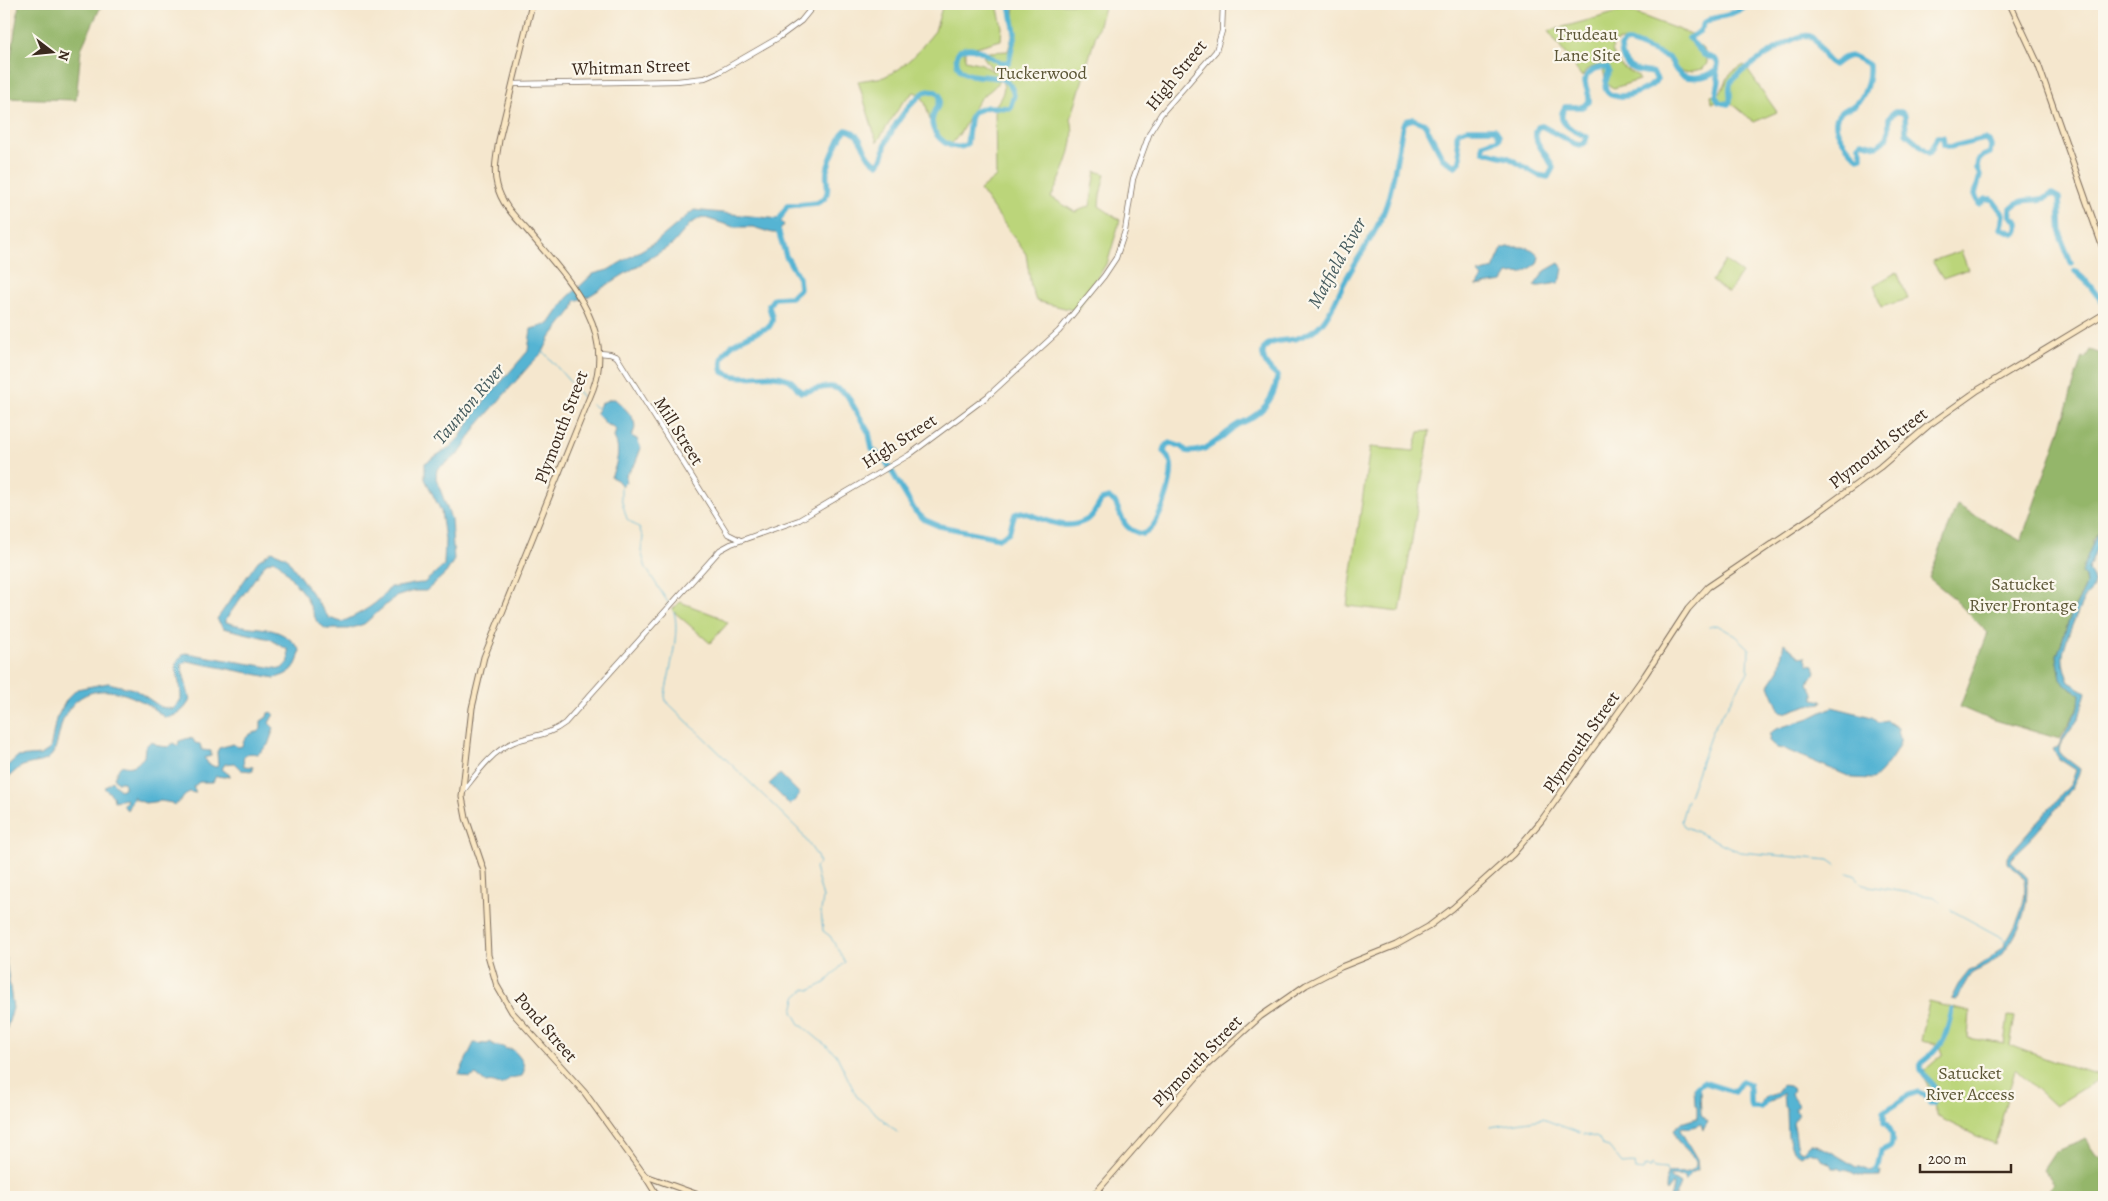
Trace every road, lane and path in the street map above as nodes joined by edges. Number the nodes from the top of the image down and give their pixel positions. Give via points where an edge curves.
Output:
1 (532, 4) edge
2 (815, 4) edge
3 (1223, 4) edge
4 (2010, 4) edge
5 (513, 84) junction
6 (2104, 251) edge
7 (2104, 314) edge
8 (599, 353) junction
9 (728, 534) junction
10 (741, 540) junction
11 (726, 546) junction
12 (462, 792) junction
13 (645, 1176) junction
14 (658, 1197) edge
15 (704, 1197) edge
16 (1092, 1197) edge

1 - 5 main road, Plymouth Street
2 - 5 street, Whitman Street via 801,21 778,38 704,78
3 - 10 street, High Street via 1222,31 1217,48 1159,116 1148,136 1132,183 1123,240 1110,268 1063,325 1032,357 965,414 895,464 799,520
4 - 6 main road via 2038,64
5 - 8 main road, Plymouth Street via 495,163 496,183 506,205 581,300 594,328
7 - 16 main road, Plymouth Street via 1964,400 1803,524 1708,587 1688,609 1537,827 1513,854 1428,927 1396,945 1306,985 1256,1019 1207,1065
8 - 9 street, Mill Street via 617,357
8 - 12 main road, Plymouth Street via 593,389 484,658 472,708
9 - 10 street
9 - 11 street
10 - 11 street, High Street
11 - 12 street, High Street via 714,555 565,723 499,751
12 - 13 main road, Pond Street via 464,811 484,871 488,955 497,986 512,1012 581,1088
13 - 14 main road, Pond Street
13 - 15 main road

